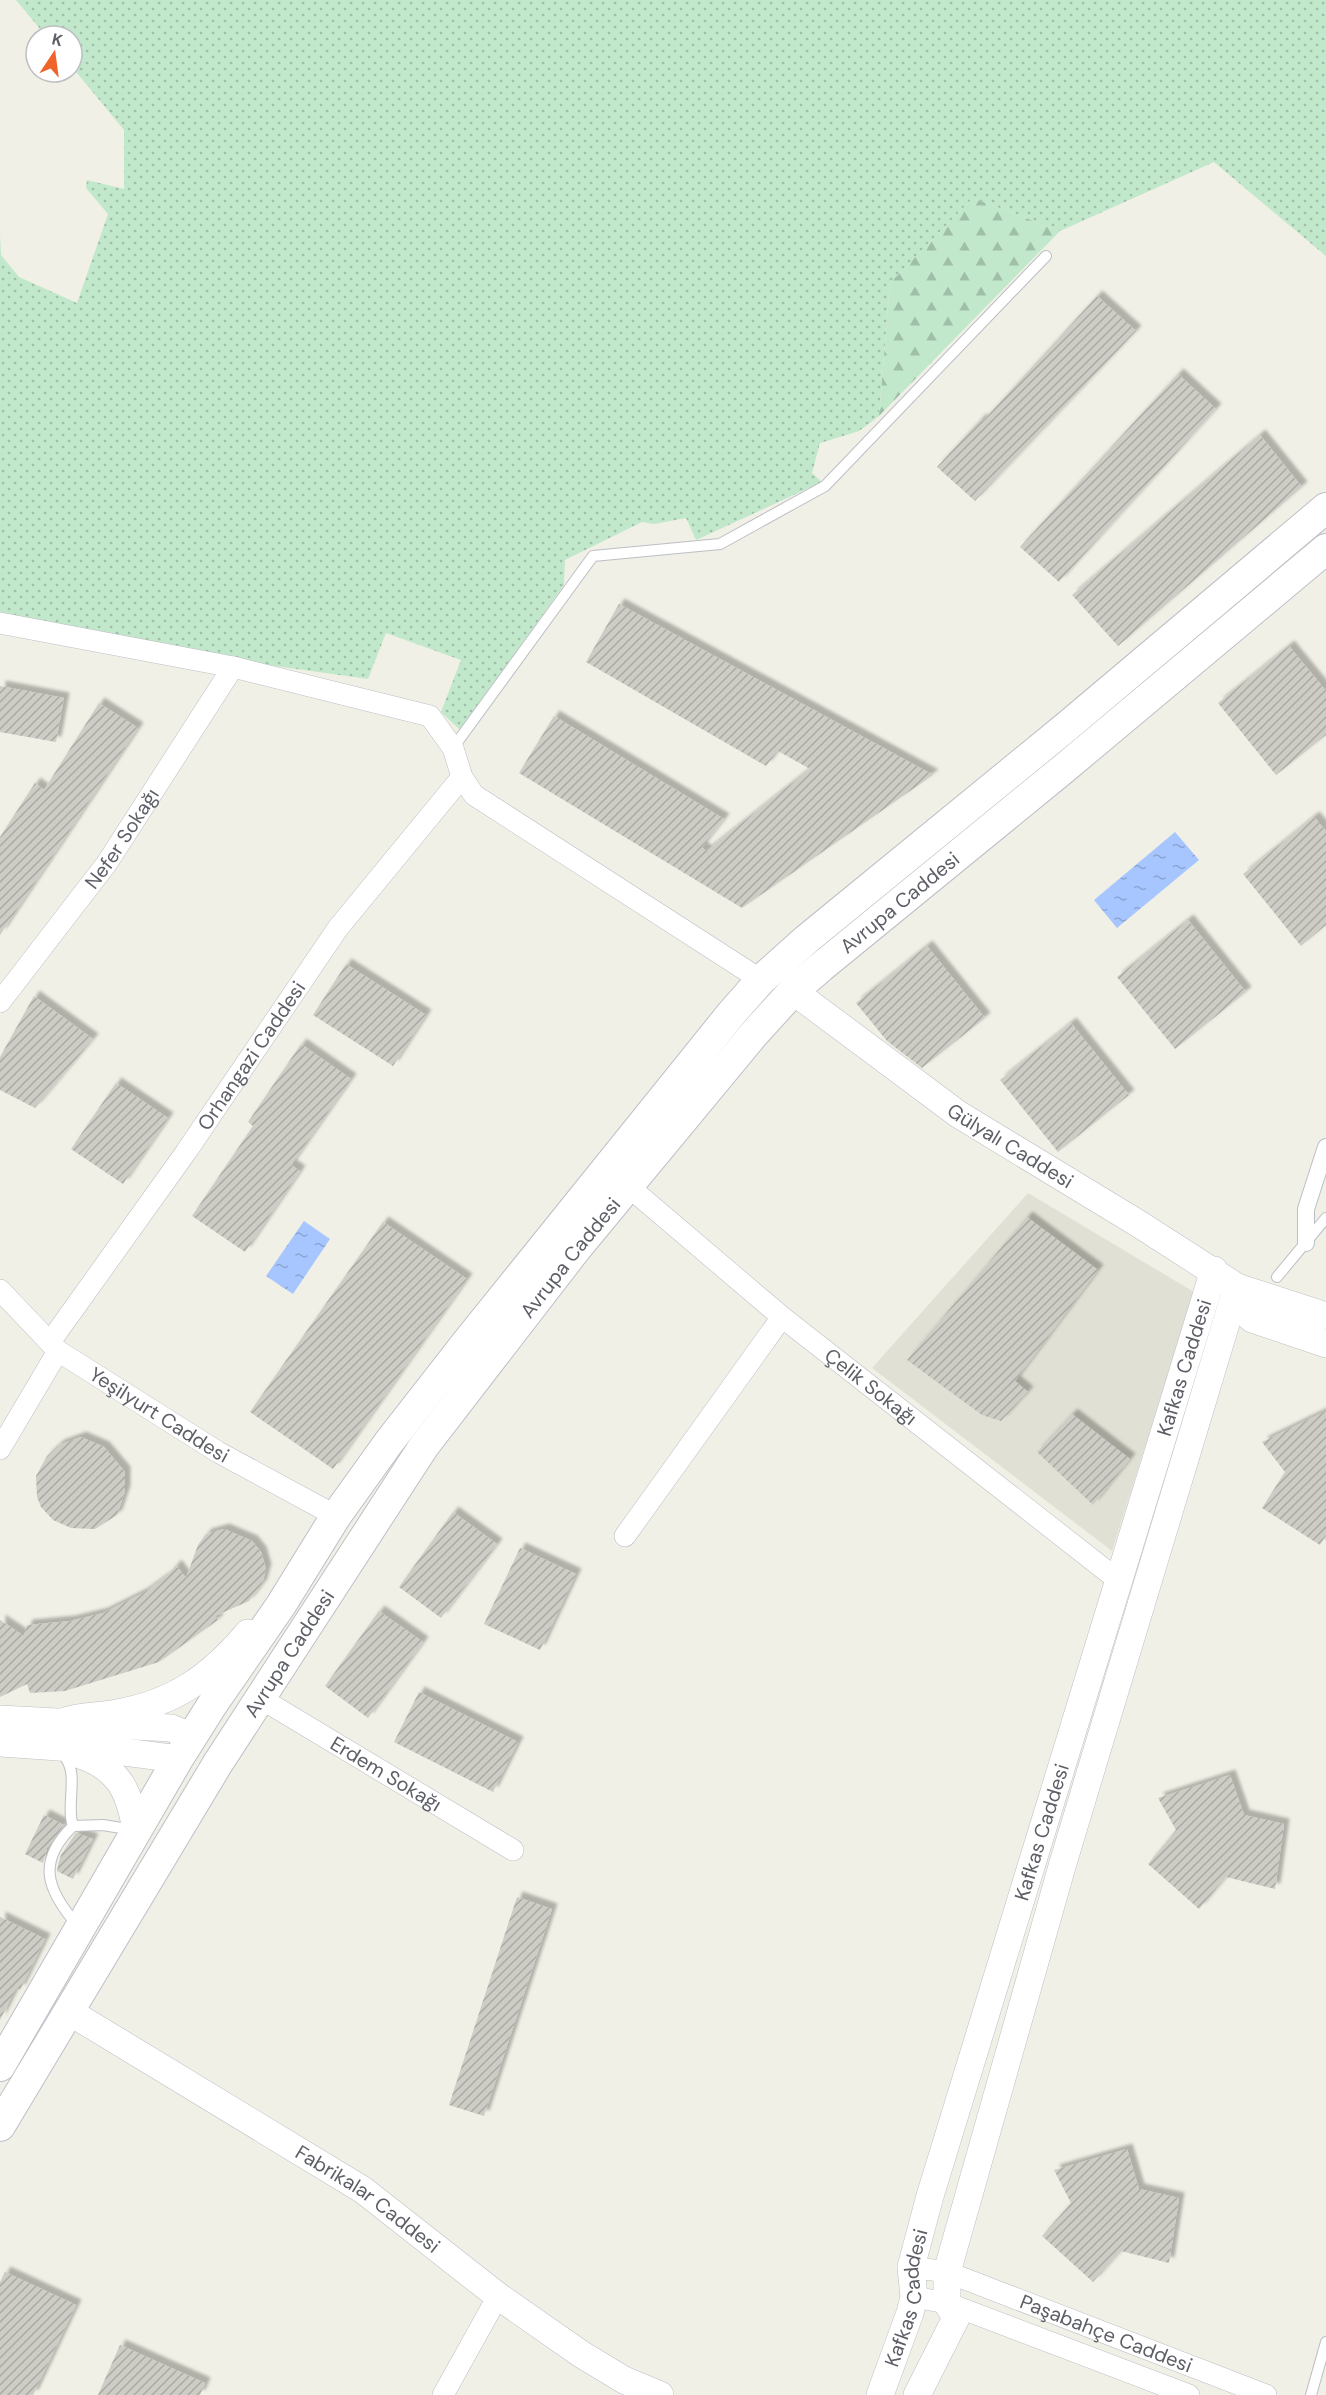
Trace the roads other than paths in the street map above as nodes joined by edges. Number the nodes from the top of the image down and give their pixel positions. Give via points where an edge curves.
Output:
1 (1046, 256) dead end
2 (1322, 536) edge
3 (0, 623) edge
4 (233, 667) junction
5 (453, 748) junction
6 (462, 777) junction
7 (761, 980) junction
8 (793, 991) junction
9 (0, 1002) edge
10 (1326, 1147) edge
11 (628, 1186) junction
12 (1326, 1218) edge
13 (1306, 1243) junction
14 (1214, 1270) junction
15 (1277, 1277) dead end
16 (1237, 1287) junction
17 (0, 1290) edge
18 (1326, 1316) edge
19 (782, 1317) junction
20 (1326, 1344) edge
21 (54, 1346) junction
22 (0, 1449) edge
23 (336, 1516) junction
24 (625, 1536) dead end
25 (1118, 1580) junction
26 (281, 1605) junction
27 (260, 1698) junction
28 (0, 1719) edge
29 (57, 1736) junction
30 (0, 1743) edge
31 (185, 1748) junction
32 (218, 1763) junction
33 (73, 1826) junction
34 (136, 1830) junction
35 (513, 1850) dead end
36 (79, 1927) junction
37 (68, 2011) junction
38 (0, 2066) edge
39 (0, 2126) edge
40 (911, 2266) junction
41 (946, 2272) junction
42 (498, 2296) junction
43 (914, 2297) junction
44 (947, 2302) junction
45 (1326, 2342) edge
46 (443, 2395) edge
47 (660, 2395) edge
48 (880, 2395) edge
49 (917, 2395) edge
50 (1189, 2395) edge
51 (1266, 2395) edge
52 (1311, 2395) edge

1 - 5 lane via 825,486 720,543 593,556
2 - 7 main road, Avrupa Caddesi via 1065,728
2 - 8 main road, Avrupa Caddesi
3 - 4 street
4 - 5 street via 430,716
4 - 9 street, Nefer Sokağı via 107,862
5 - 6 street
6 - 7 street via 474,795 496,811
6 - 21 street, Orhangazi Caddesi via 338,928
7 - 23 main road, Avrupa Caddesi via 460,1351
8 - 11 main road, Avrupa Caddesi
8 - 14 street, Gülyalı Caddesi via 958,1114
10 - 13 street via 1306,1209
11 - 19 street, Çelik Sokağı
11 - 27 main road, Avrupa Caddesi via 424,1446
12 - 13 lane
13 - 15 lane
14 - 16 street, Gülyalı Caddesi
14 - 25 street, Kafkas Caddesi
16 - 18 street, Gülyalı Caddesi
16 - 20 street via 1241,1308 1252,1319
16 - 41 street, Kafkas Caddesi via 1063,1863
17 - 21 street, Yeşilyurt Caddesi
19 - 24 street
19 - 25 street, Çelik Sokağı
21 - 22 street, Orhangazi Caddesi
21 - 23 street, Yeşilyurt Caddesi via 218,1452
23 - 26 main road, Avrupa Caddesi
25 - 40 street, Kafkas Caddesi
26 - 29 street via 206,1677 183,1691 152,1705 73,1718
26 - 31 main road, Avrupa Caddesi
27 - 32 main road, Avrupa Caddesi
27 - 35 street, Erdem Sokağı
28 - 29 street
29 - 30 street
29 - 31 street via 171,1728
29 - 33 lane via 70,1765 69,1814
29 - 34 street via 122,1783 132,1804
31 - 32 main road via 214,1755
31 - 34 main road, Avrupa Caddesi
32 - 37 main road, Avrupa Caddesi
33 - 34 lane
33 - 36 lane via 59,1841 48,1866 57,1899
34 - 36 main road, Avrupa Caddesi
36 - 38 main road, Avrupa Caddesi
37 - 39 main road, Avrupa Caddesi
37 - 42 street, Fabrikalar Caddesi via 363,2190
40 - 41 street, Paşabahçe Caddesi
40 - 43 street, Kafkas Caddesi
41 - 44 street, Kafkas Caddesi
41 - 51 street, Paşabahçe Caddesi
42 - 46 street
42 - 47 street, Fabrikalar Caddesi via 581,2354 624,2380
43 - 44 street
43 - 48 street, Kafkas Caddesi
44 - 49 street, Kafkas Caddesi via 956,2318
44 - 50 street
45 - 52 lane

